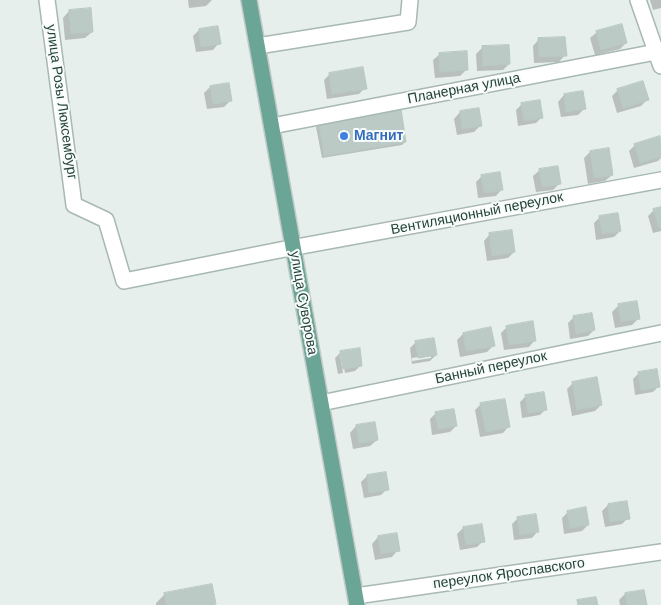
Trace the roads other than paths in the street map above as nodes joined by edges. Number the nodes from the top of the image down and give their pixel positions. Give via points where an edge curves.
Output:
1 (47, 0) edge
2 (249, 0) edge
3 (410, 0) edge
4 (638, 0) edge
5 (264, 45) dead end
6 (658, 59) edge
7 (272, 126) junction
8 (661, 180) edge
9 (74, 205) joint
10 (294, 248) junction
11 (661, 332) edge
12 (321, 403) junction
13 (661, 552) edge
14 (357, 600) edge

1 - 9 street, улица Розы Люксембург
2 - 7 main road, улица Суворова
3 - 5 street via 408,22
4 - 6 street
6 - 7 street, Планерная улица
7 - 10 main road, улица Суворова
8 - 10 street, Вентиляционный переулок
9 - 10 street, Вентиляционный переулок via 106,220 124,281
10 - 12 main road, улица Суворова
11 - 12 street, Банный переулок
12 - 14 main road, улица Суворова
13 - 14 street, переулок Ярославского

